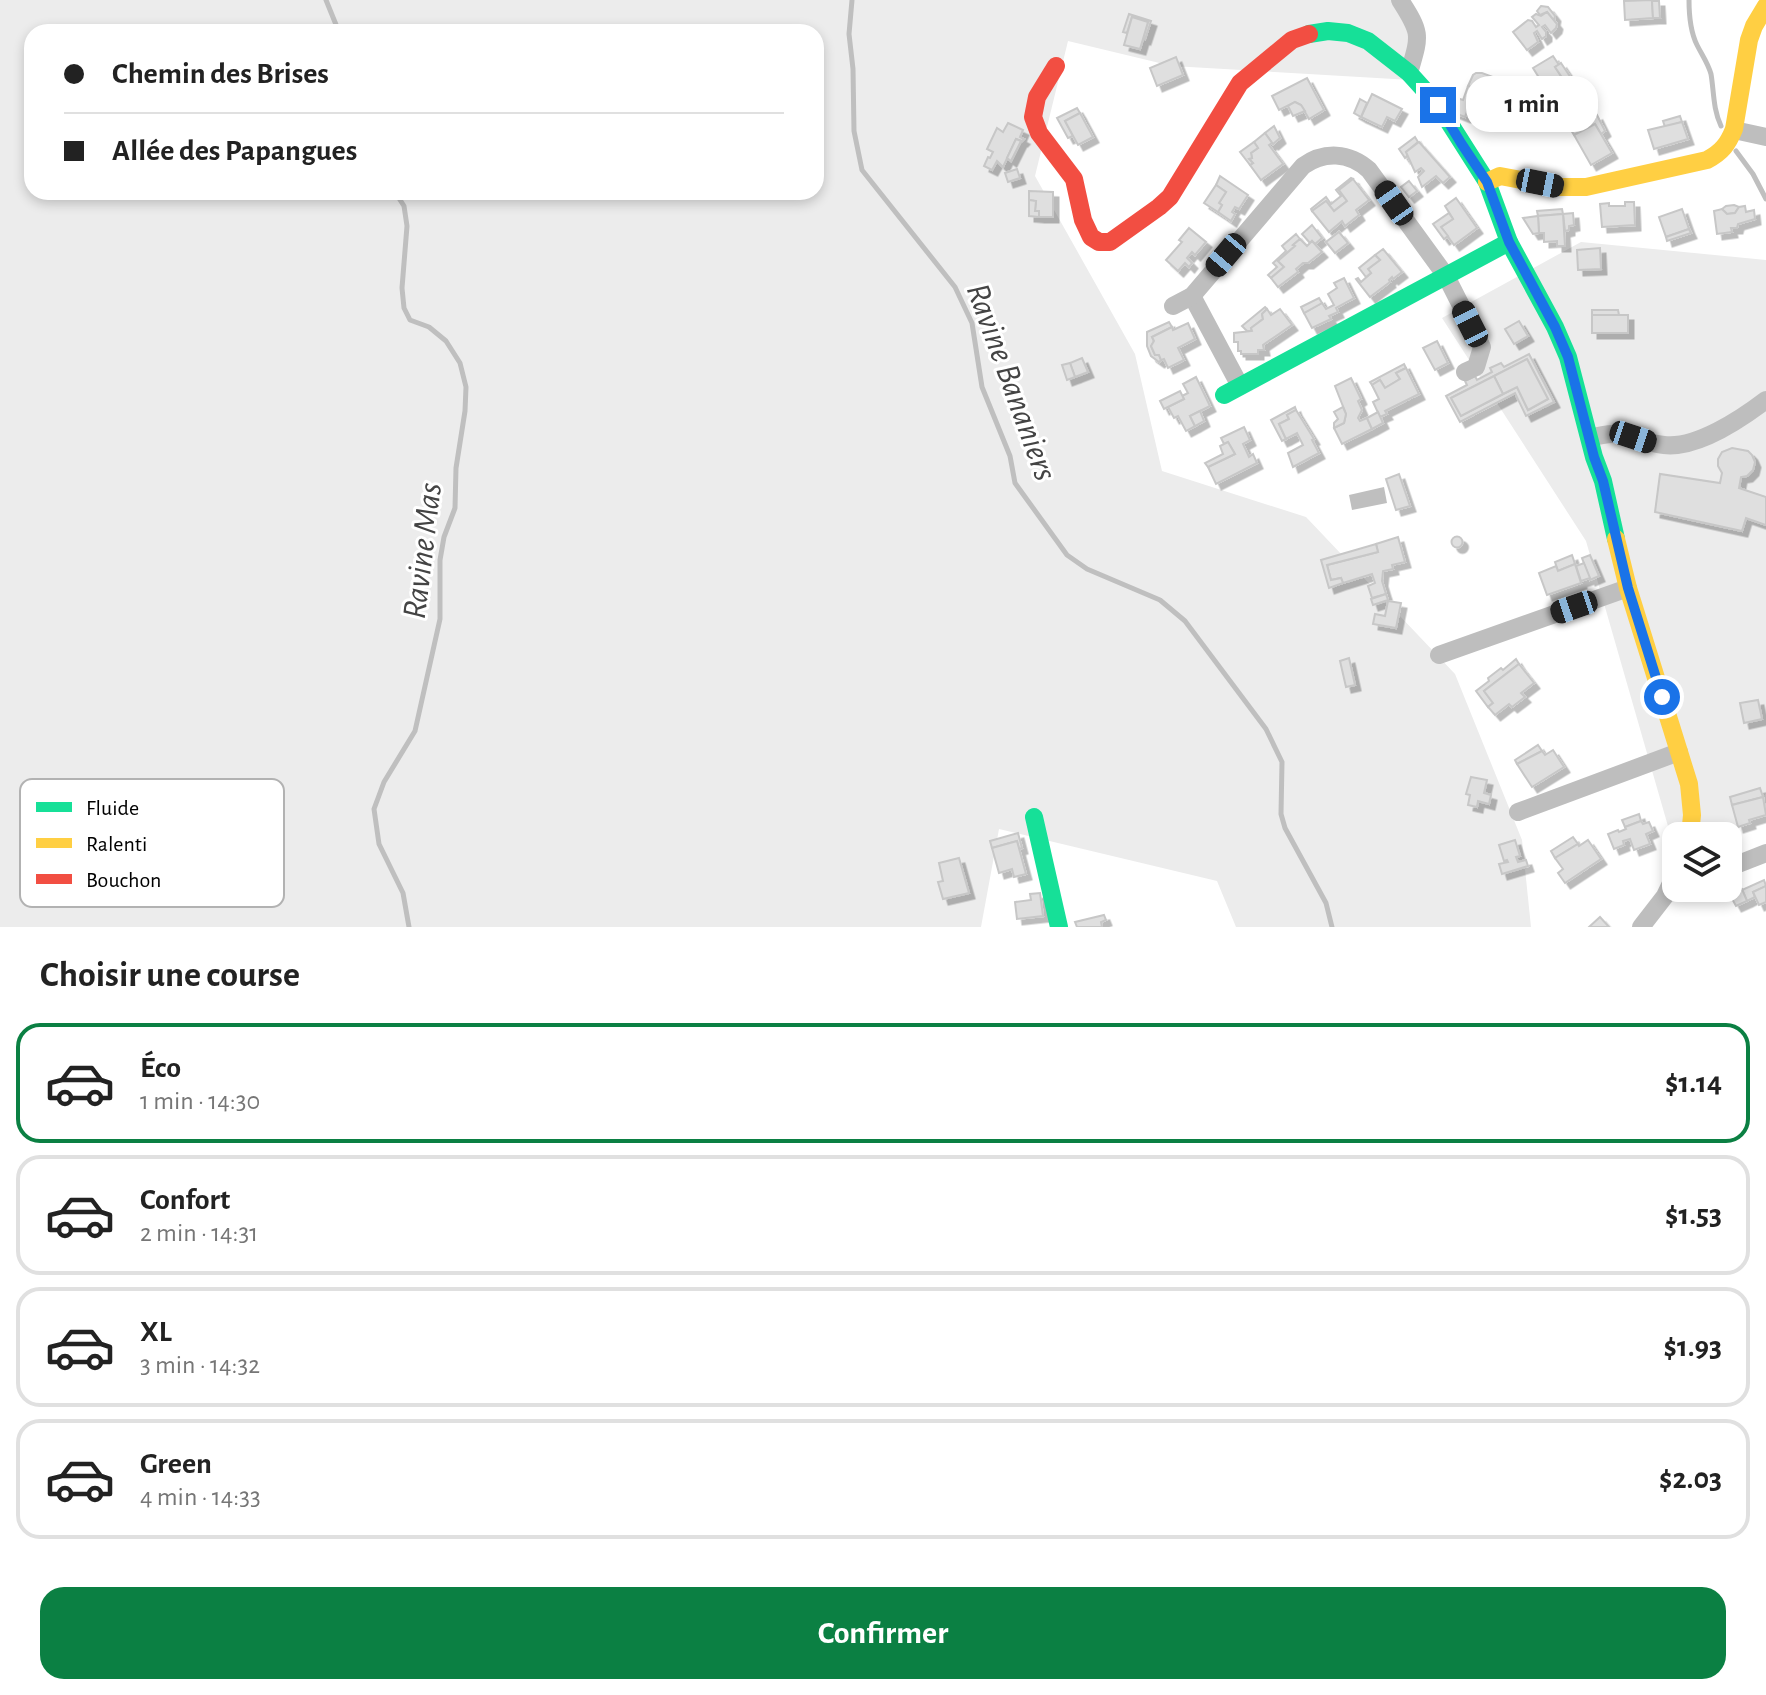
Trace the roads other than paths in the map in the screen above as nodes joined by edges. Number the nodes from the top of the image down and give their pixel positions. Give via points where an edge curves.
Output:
1 (1400, 0) edge
2 (1766, 6) edge
3 (1056, 66) dead end
4 (1409, 73) junction
5 (1734, 130) junction
6 (1766, 137) edge
7 (1487, 182) junction
8 (1509, 242) junction
9 (1446, 276) junction
10 (1192, 296) junction
11 (1173, 306) dead end
12 (1465, 372) dead end
13 (1766, 400) edge
14 (1590, 438) junction
15 (1628, 588) junction
16 (1439, 655) dead end
17 (1679, 752) junction
18 (1518, 812) dead end
19 (1034, 817) dead end
20 (1691, 822) edge
21 (1766, 853) edge
22 (1742, 862) edge
23 (1662, 900) edge
24 (1059, 927) edge
25 (1641, 927) edge

1 - 4 street via 1415,24 1417,43
2 - 5 street via 1748,41
3 - 4 street via 1036,101 1033,122 1075,181 1085,231 1102,243 1170,197 1240,83 1292,40 1328,31 1348,33 1368,41
4 - 7 street via 1438,105
5 - 6 street
5 - 7 street via 1721,153 1707,160 1586,187 1500,176
7 - 8 street
8 - 9 street
8 - 14 street via 1568,357
9 - 10 street via 1232,391
9 - 10 street via 1369,170 1337,155 1312,160 1295,173
9 - 12 street via 1482,347 1476,367
10 - 11 street
13 - 14 street via 1733,423 1679,445 1612,432
14 - 15 street
15 - 16 street
15 - 17 street
17 - 18 street
17 - 20 street via 1692,800
19 - 24 street
21 - 22 street
23 - 25 street

